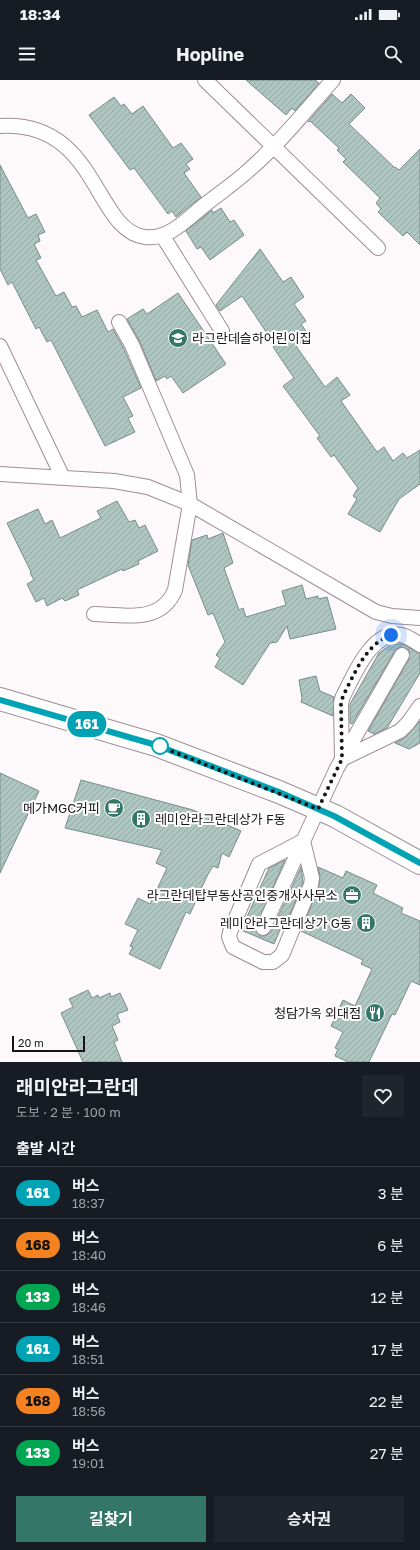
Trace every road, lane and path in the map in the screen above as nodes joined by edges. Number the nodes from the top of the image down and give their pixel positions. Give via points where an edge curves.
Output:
1 (205, 80) edge
2 (332, 80) edge
3 (0, 126) edge
4 (273, 147) junction
5 (162, 235) junction
6 (378, 248) dead end
7 (119, 322) dead end
8 (222, 330) dead end
9 (0, 346) edge
10 (0, 474) edge
11 (63, 478) junction
12 (190, 504) junction
13 (94, 614) dead end
14 (420, 618) edge
15 (420, 645) edge
16 (402, 655) dead end
17 (0, 700) edge
18 (420, 706) edge
19 (342, 759) junction
20 (318, 809) junction
21 (303, 841) junction
22 (420, 863) edge
23 (263, 928) dead end

1 - 4 lane
2 - 4 lane
3 - 5 lane via 23,127 58,140 80,161 121,225 140,236
4 - 5 lane via 250,170 174,229
4 - 6 lane
5 - 8 lane
7 - 12 lane via 132,345 187,475
9 - 11 lane
10 - 11 lane
11 - 12 lane via 132,483
12 - 13 lane via 175,590 168,603 148,615
12 - 14 lane via 376,612
15 - 19 lane via 406,636 391,635 382,639 367,653 341,704
16 - 19 lane
17 - 20 street via 156,745
18 - 19 lane via 400,731
19 - 20 lane
20 - 21 lane
20 - 22 street
21 - 21 lane via 259,864 230,932 233,947 263,962 273,962 282,955 311,885 312,878
21 - 23 lane

